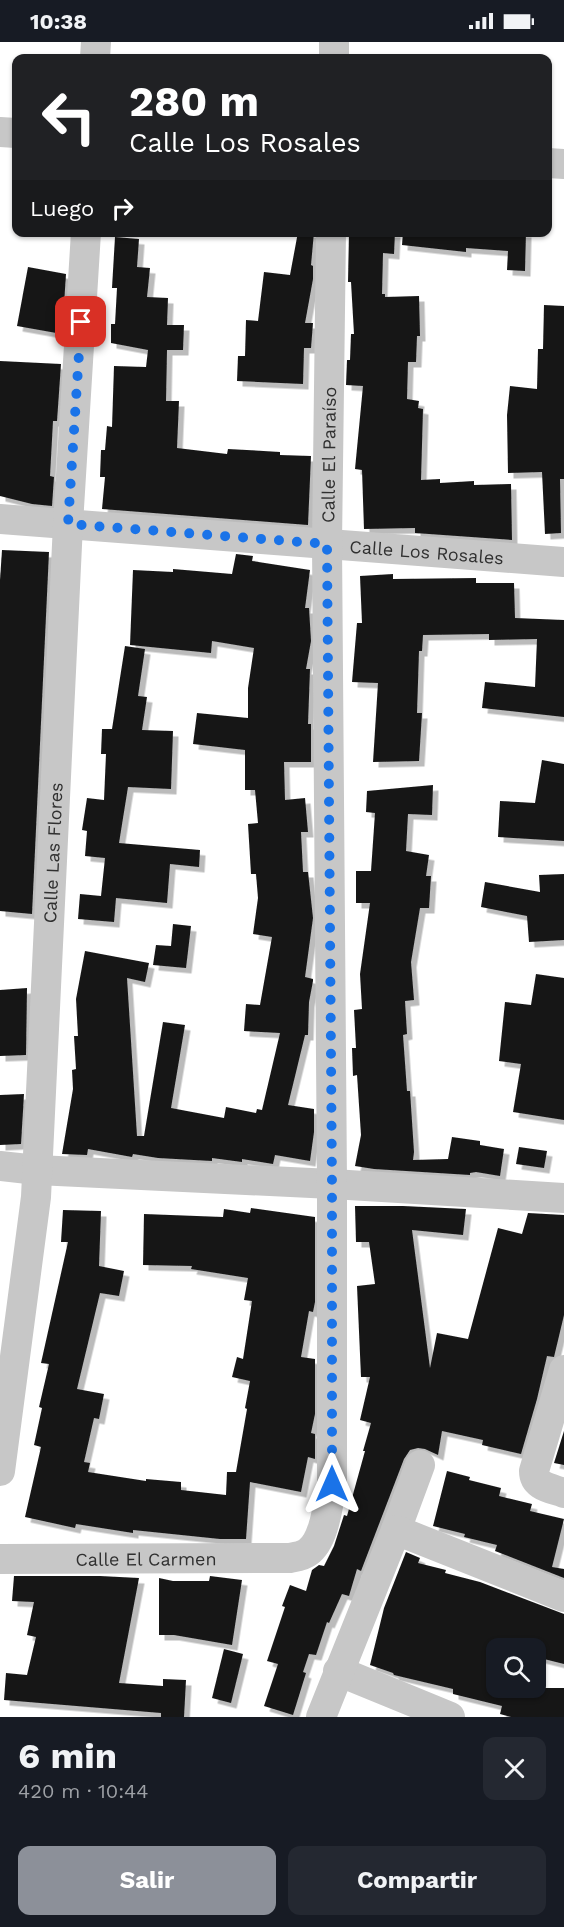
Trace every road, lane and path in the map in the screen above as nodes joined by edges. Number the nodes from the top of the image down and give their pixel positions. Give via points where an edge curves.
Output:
1 (86, 237) edge
2 (331, 237) edge
3 (0, 519) edge
4 (68, 524) junction
5 (327, 544) junction
6 (564, 562) edge
7 (0, 1166) edge
8 (37, 1170) junction
9 (332, 1184) junction
10 (564, 1198) edge
11 (564, 1370) edge
12 (420, 1465) dead end
13 (0, 1471) edge
14 (551, 1488) edge
15 (396, 1530) junction
16 (290, 1558) joint
17 (0, 1559) edge
18 (564, 1597) edge
19 (338, 1671) junction
20 (321, 1717) edge
21 (450, 1717) edge

1 - 4 street, Calle Las Flores
2 - 5 street, Calle El Paraíso
3 - 4 street, Calle Los Rosales
4 - 5 street, Calle Los Rosales
4 - 8 street, Calle Las Flores
5 - 6 street, Calle Los Rosales
5 - 9 street, Calle El Paraíso
7 - 8 street
8 - 9 street
8 - 13 street, Calle Las Flores
9 - 10 street
9 - 16 street, Calle El Paraíso via 332,1484 318,1543 307,1553
11 - 14 street via 534,1471 534,1479
12 - 15 street
15 - 18 street
15 - 19 street
16 - 17 street, Calle El Carmen
19 - 20 street
19 - 21 street

